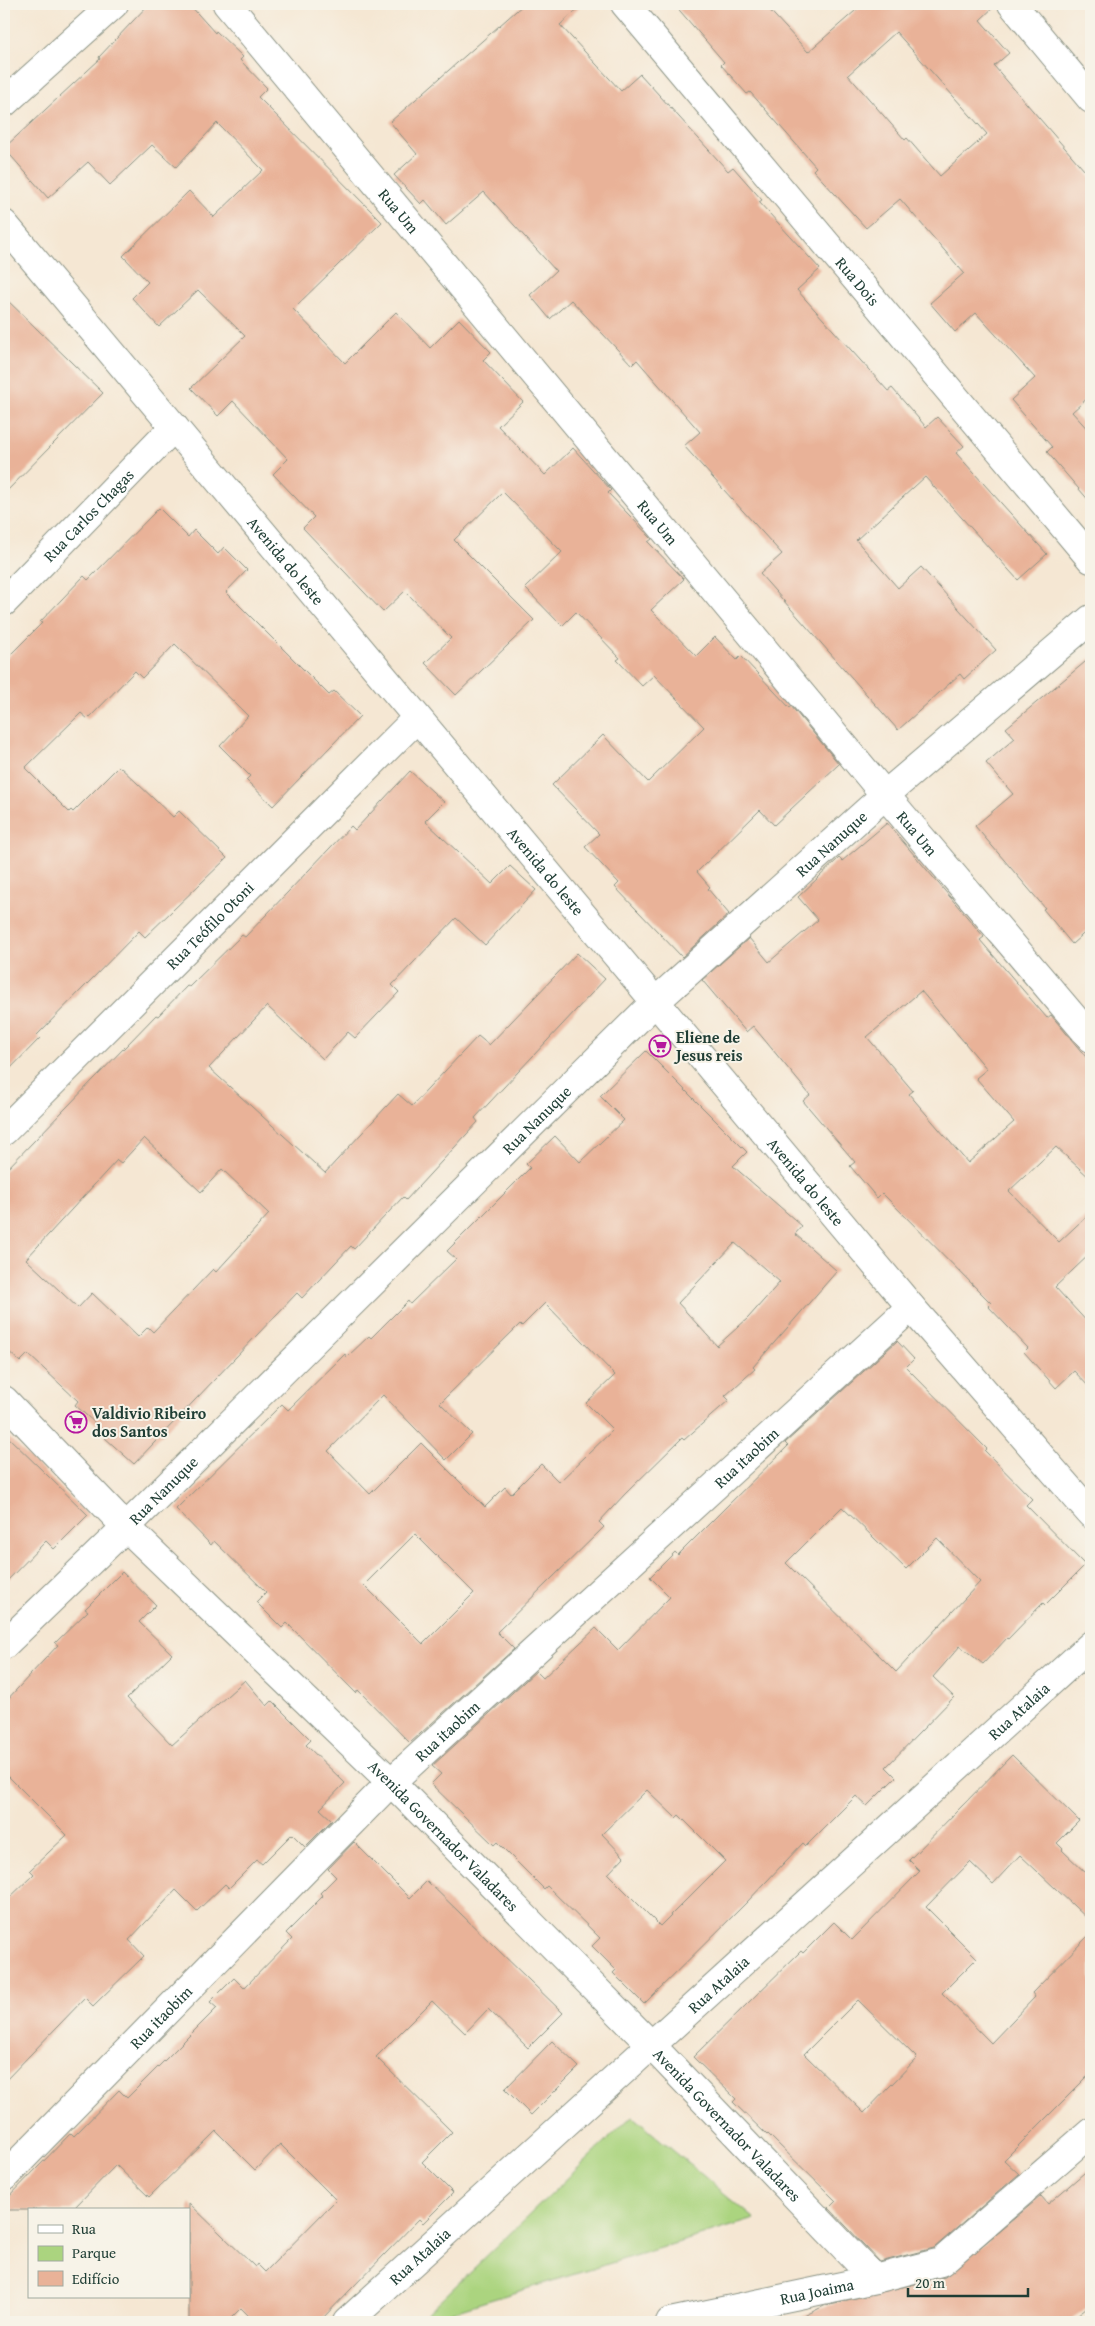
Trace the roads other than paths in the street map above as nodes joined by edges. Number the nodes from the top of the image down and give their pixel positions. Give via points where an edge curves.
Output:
1 (114, 4) edge
2 (227, 4) edge
3 (625, 4) edge
4 (1012, 4) edge
5 (1091, 99) edge
6 (4, 103) edge
7 (4, 224) edge
8 (174, 427) junction
9 (1091, 559) edge
10 (4, 602) edge
11 (1091, 619) edge
12 (417, 718) junction
13 (885, 795) junction
14 (655, 1002) junction
15 (1091, 1038) edge
16 (4, 1131) edge
17 (911, 1307) junction
18 (4, 1400) edge
19 (1091, 1514) edge
20 (126, 1527) junction
21 (4, 1645) edge
22 (1091, 1645) edge
23 (391, 1782) junction
24 (651, 2045) junction
25 (1091, 2132) edge
26 (4, 2177) edge
27 (875, 2279) junction
28 (347, 2322) edge
29 (670, 2322) edge

1 - 6 street
2 - 13 street, Rua Um
3 - 9 street, Rua Dois
4 - 5 street
7 - 8 street, Avenida do leste
8 - 10 street, Rua Carlos Chagas
8 - 12 street, Avenida do leste
11 - 13 street, Rua Nanuque
12 - 14 street, Avenida do leste
12 - 16 street, Rua Teófilo Otoni
13 - 14 street, Rua Nanuque
13 - 15 street, Rua Um
14 - 17 street, Avenida do leste
14 - 20 street, Rua Nanuque
17 - 19 street, Avenida do leste
17 - 23 street, Rua itaobim
18 - 20 street, Avenida Governador Valadares
20 - 21 street, Rua Nanuque
20 - 23 street, Avenida Governador Valadares
22 - 24 street, Rua Atalaia
23 - 24 street, Avenida Governador Valadares
23 - 26 street, Rua itaobim
24 - 27 street, Avenida Governador Valadares
24 - 28 street, Rua Atalaia
25 - 27 street, Rua Joaima via 941,2262
27 - 29 street, Rua Joaima

